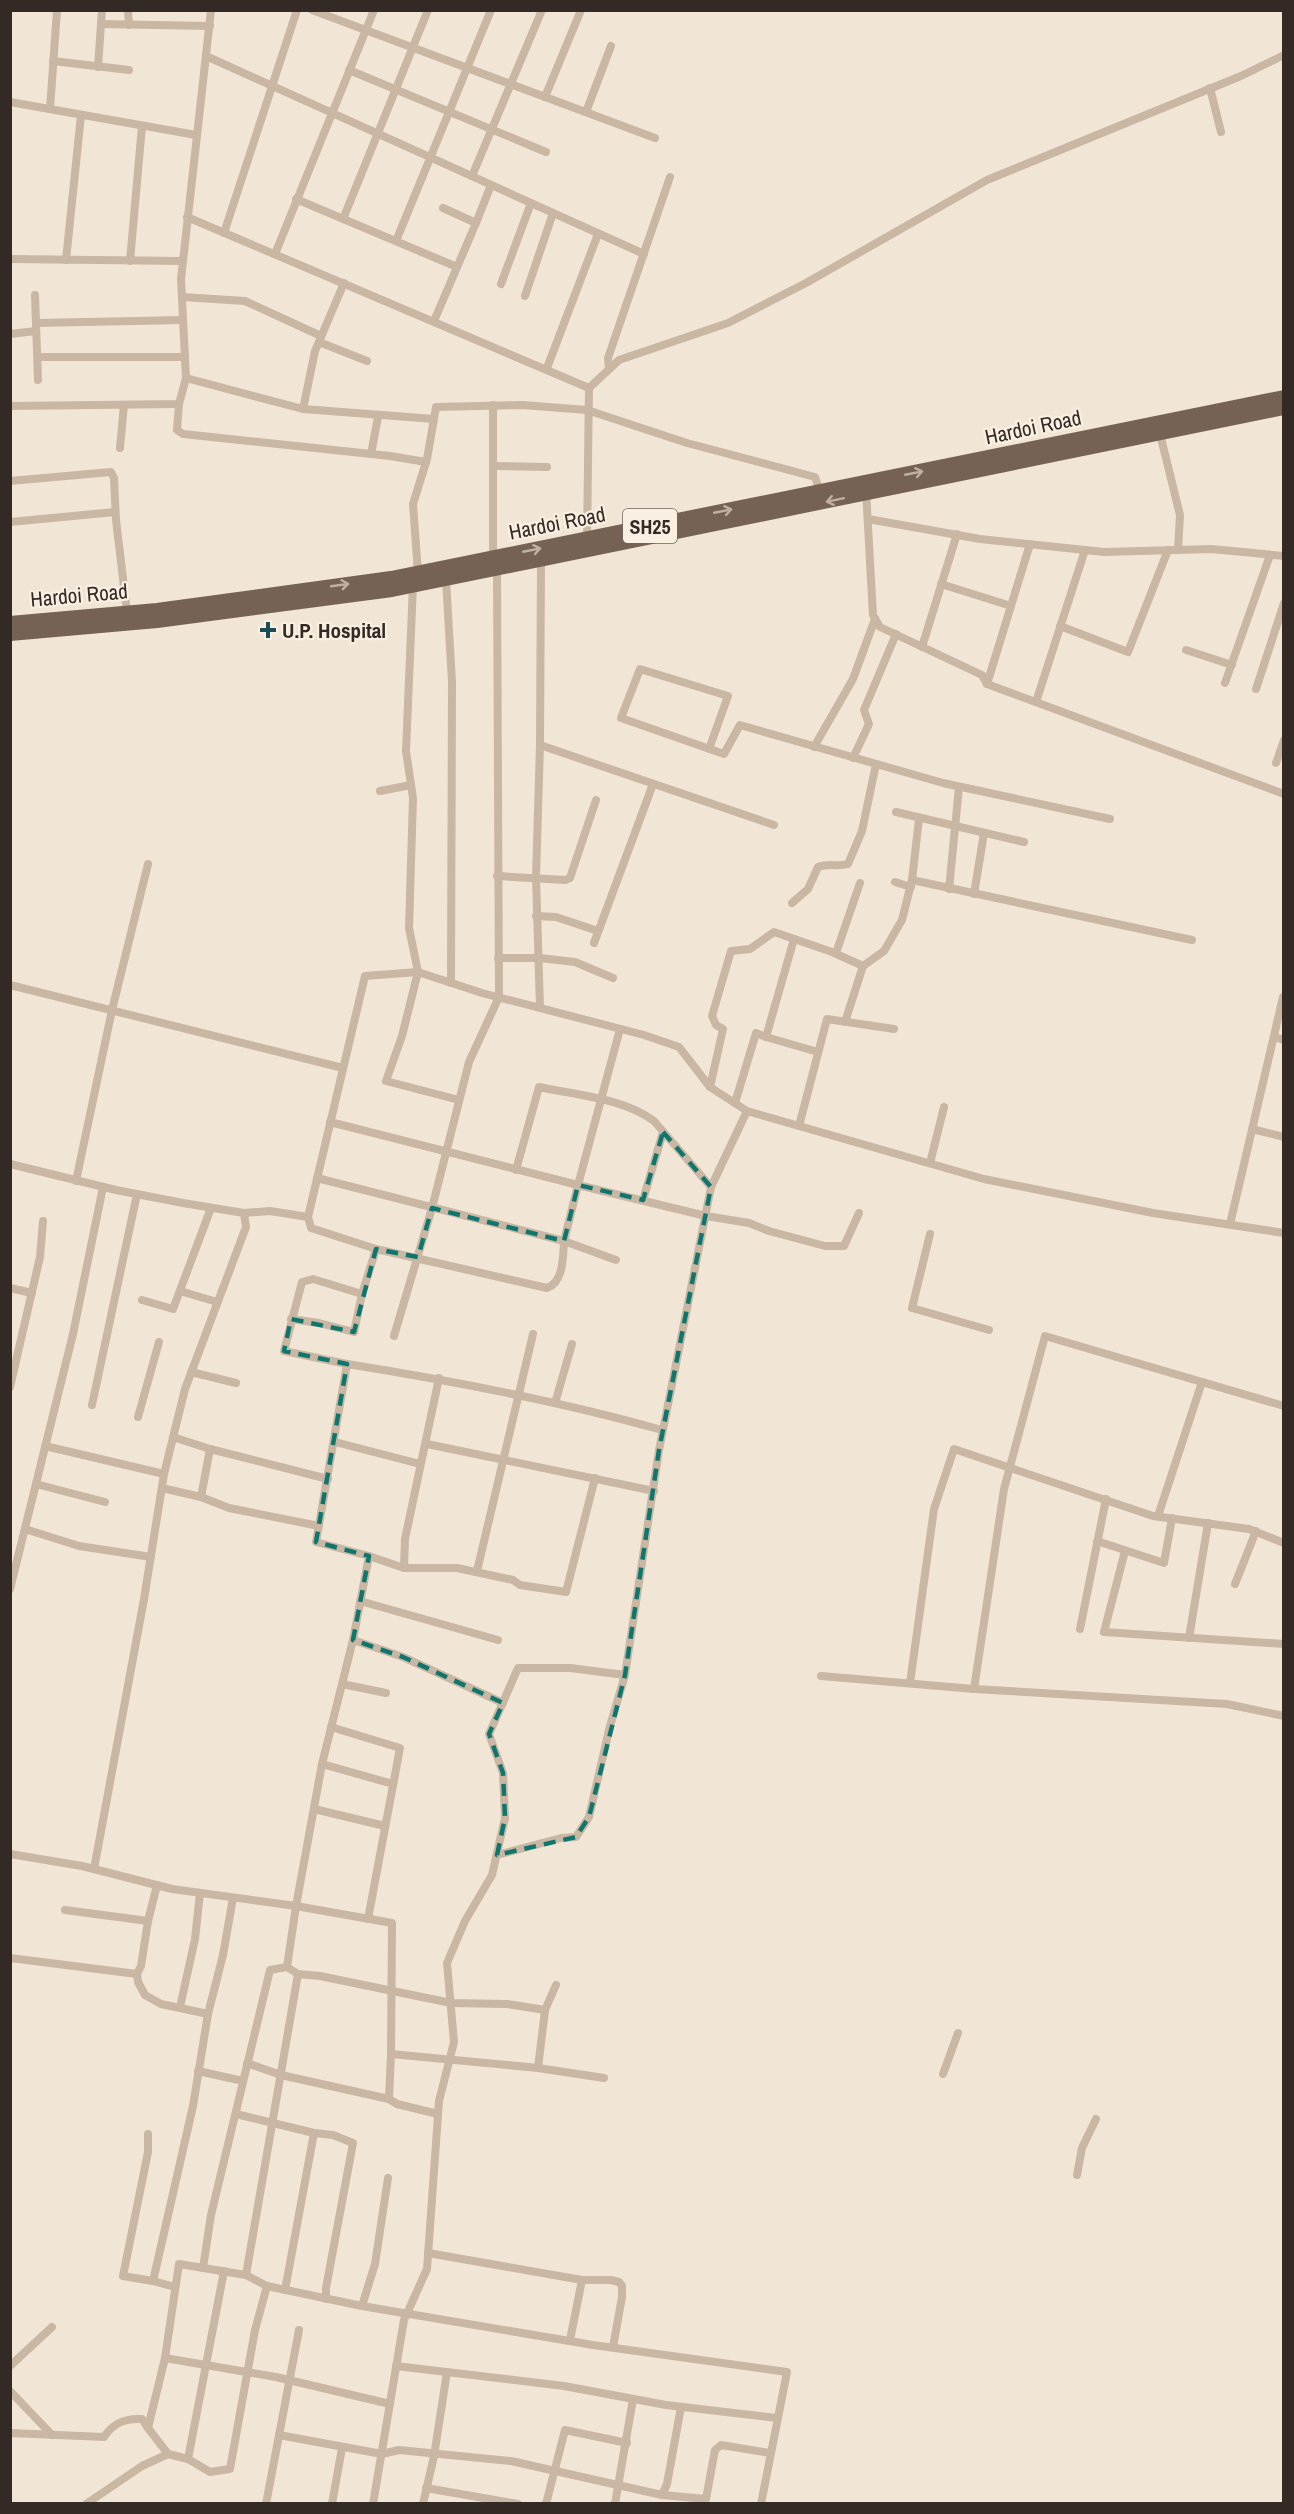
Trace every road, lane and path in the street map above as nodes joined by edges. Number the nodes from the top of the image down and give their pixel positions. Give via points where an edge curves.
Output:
1 (57, 10) edge
2 (102, 10) edge
3 (128, 10) edge
4 (211, 10) edge
5 (312, 10) edge
6 (374, 10) edge
7 (428, 10) edge
8 (491, 10) edge
9 (542, 10) edge
10 (581, 10) edge
11 (295, 11) edge
12 (101, 24) junction
13 (129, 25) junction
14 (210, 26) junction
15 (365, 30) junction
16 (611, 46) dead end
17 (413, 48) junction
18 (1284, 55) edge
19 (206, 56) junction
20 (53, 61) junction
21 (98, 67) junction
22 (468, 68) junction
23 (129, 70) dead end
24 (349, 70) junction
25 (511, 84) junction
26 (273, 86) junction
27 (1210, 88) junction
28 (396, 90) junction
29 (545, 97) junction
30 (10, 102) edge
31 (50, 109) junction
32 (331, 112) junction
33 (449, 112) junction
34 (586, 112) junction
35 (81, 115) junction
36 (142, 126) junction
37 (492, 129) junction
38 (1221, 132) dead end
39 (378, 134) junction
40 (196, 135) junction
41 (655, 138) dead end
42 (546, 152) dead end
43 (430, 157) junction
44 (472, 176) junction
45 (670, 177) dead end
46 (491, 185) junction
47 (296, 200) junction
48 (531, 203) junction
49 (443, 208) dead end
50 (553, 213) junction
51 (187, 218) junction
52 (343, 219) junction
53 (476, 223) junction
54 (224, 233) junction
55 (598, 234) junction
56 (396, 241) junction
57 (275, 254) junction
58 (644, 254) junction
59 (10, 260) edge
60 (66, 260) junction
61 (130, 261) junction
62 (183, 261) junction
63 (457, 267) junction
64 (344, 283) junction
65 (501, 284) dead end
66 (35, 295) dead end
67 (525, 296) dead end
68 (182, 297) junction
69 (183, 320) junction
70 (434, 321) junction
71 (36, 327) junction
72 (10, 334) edge
73 (320, 339) junction
74 (38, 357) junction
75 (185, 357) junction
76 (367, 361) dead end
77 (547, 368) junction
78 (609, 369) junction
79 (186, 378) junction
80 (38, 380) dead end
81 (589, 388) junction
82 (1284, 397) edge
83 (179, 404) junction
84 (124, 405) junction
85 (493, 405) junction
86 (10, 406) edge
87 (1284, 408) edge
88 (303, 410) junction
89 (587, 410) junction
90 (378, 417) junction
91 (434, 419) junction
92 (1160, 434) junction
93 (120, 448) dead end
94 (371, 454) junction
95 (426, 462) junction
96 (493, 466) junction
97 (548, 467) dead end
98 (10, 481) edge
99 (866, 488) junction
100 (820, 492) junction
101 (115, 512) junction
102 (868, 519) junction
103 (10, 522) edge
104 (957, 534) junction
105 (1030, 544) junction
106 (587, 545) junction
107 (1085, 550) junction
108 (1168, 550) junction
109 (1178, 550) junction
110 (1270, 555) junction
111 (1284, 556) edge
112 (541, 560) junction
113 (495, 563) junction
114 (416, 579) junction
115 (446, 579) junction
116 (941, 584) junction
117 (1284, 603) edge
118 (1011, 606) junction
119 (127, 612) junction
120 (875, 619) junction
121 (10, 622) edge
122 (1060, 626) junction
123 (10, 634) edge
124 (896, 634) junction
125 (922, 646) junction
126 (1186, 650) dead end
127 (1232, 665) junction
128 (1226, 683) dead end
129 (987, 684) junction
130 (1256, 689) dead end
131 (1036, 702) junction
132 (1284, 740) edge
133 (540, 745) junction
134 (814, 747) junction
135 (709, 749) junction
136 (853, 758) junction
137 (1276, 763) dead end
138 (876, 764) junction
139 (652, 784) junction
140 (411, 785) junction
141 (959, 787) junction
142 (380, 792) dead end
143 (1284, 794) edge
144 (596, 800) dead end
145 (896, 812) dead end
146 (919, 819) junction
147 (1110, 819) dead end
148 (774, 825) dead end
149 (955, 826) junction
150 (984, 833) junction
151 (1024, 842) dead end
152 (148, 864) dead end
153 (497, 876) junction
154 (536, 877) junction
155 (894, 882) dead end
156 (860, 883) dead end
157 (911, 884) junction
158 (949, 889) junction
159 (974, 894) junction
160 (792, 903) dead end
161 (536, 916) junction
162 (598, 931) junction
163 (794, 939) junction
164 (1192, 940) dead end
165 (594, 943) dead end
166 (836, 953) junction
167 (498, 958) junction
168 (540, 958) junction
169 (863, 966) junction
170 (418, 972) junction
171 (613, 978) dead end
172 (451, 983) junction
173 (10, 985) edge
174 (499, 997) junction
175 (1283, 997) edge
176 (540, 1008) junction
177 (112, 1010) junction
178 (845, 1022) junction
179 (620, 1029) junction
180 (894, 1029) dead end
181 (766, 1037) junction
182 (1274, 1037) junction
183 (1284, 1040) edge
184 (818, 1052) junction
185 (343, 1068) junction
186 (710, 1087) junction
187 (601, 1099) junction
188 (459, 1100) junction
189 (735, 1103) junction
190 (944, 1107) dead end
191 (747, 1111) junction
192 (330, 1122) junction
193 (799, 1126) junction
194 (1252, 1129) junction
195 (663, 1132) junction
196 (1284, 1137) edge
197 (447, 1153) junction
198 (930, 1163) junction
199 (10, 1164) edge
200 (516, 1170) junction
201 (317, 1178) junction
202 (76, 1181) junction
203 (578, 1185) junction
204 (103, 1187) junction
205 (711, 1187) junction
206 (137, 1194) junction
207 (643, 1200) junction
208 (211, 1208) junction
209 (432, 1209) junction
210 (244, 1213) junction
211 (859, 1213) dead end
212 (706, 1216) junction
213 (308, 1217) junction
214 (43, 1221) dead end
215 (1230, 1224) junction
216 (930, 1233) dead end
217 (1284, 1233) edge
218 (564, 1241) junction
219 (376, 1248) junction
220 (418, 1257) junction
221 (616, 1260) dead end
222 (10, 1288) edge
223 (180, 1291) junction
224 (32, 1293) junction
225 (362, 1294) junction
226 (142, 1300) dead end
227 (218, 1302) junction
228 (291, 1319) junction
229 (989, 1330) dead end
230 (533, 1334) dead end
231 (394, 1336) dead end
232 (10, 1340) edge
233 (21, 1342) junction
234 (159, 1342) dead end
235 (572, 1344) dead end
236 (347, 1364) junction
237 (191, 1372) junction
238 (439, 1378) junction
239 (1202, 1382) junction
240 (236, 1383) dead end
241 (10, 1387) edge
242 (519, 1395) junction
243 (555, 1403) junction
244 (92, 1405) dead end
245 (1284, 1406) edge
246 (138, 1417) dead end
247 (662, 1430) junction
248 (173, 1437) junction
249 (335, 1442) junction
250 (427, 1444) junction
251 (45, 1446) junction
252 (210, 1449) junction
253 (502, 1459) junction
254 (420, 1464) junction
255 (1009, 1468) junction
256 (164, 1474) junction
257 (595, 1478) junction
258 (328, 1479) junction
259 (36, 1485) junction
260 (162, 1488) junction
261 (654, 1491) junction
262 (201, 1497) junction
263 (1106, 1499) junction
264 (105, 1502) dead end
265 (1158, 1516) junction
266 (1172, 1518) junction
267 (1208, 1523) junction
268 (319, 1526) junction
269 (25, 1529) junction
270 (1256, 1531) junction
271 (1097, 1541) junction
272 (1284, 1543) edge
273 (1125, 1551) junction
274 (369, 1556) junction
275 (151, 1557) junction
276 (404, 1568) junction
277 (477, 1571) junction
278 (1235, 1584) dead end
279 (10, 1589) edge
280 (360, 1601) junction
281 (1080, 1629) dead end
282 (1189, 1638) junction
283 (353, 1640) junction
284 (498, 1640) dead end
285 (1284, 1644) edge
286 (625, 1676) junction
287 (821, 1676) dead end
288 (910, 1683) junction
289 (342, 1684) junction
290 (974, 1689) junction
291 (386, 1693) dead end
292 (503, 1703) junction
293 (1284, 1716) edge
294 (331, 1727) junction
295 (322, 1764) junction
296 (393, 1784) junction
297 (314, 1809) junction
298 (386, 1826) junction
299 (10, 1854) edge
300 (497, 1855) junction
301 (94, 1869) junction
302 (157, 1885) junction
303 (200, 1893) junction
304 (233, 1898) junction
305 (296, 1906) junction
306 (65, 1910) dead end
307 (368, 1919) junction
308 (148, 1921) junction
309 (10, 1958) edge
310 (287, 1967) junction
311 (137, 1974) junction
312 (298, 1974) junction
313 (556, 1985) dead end
314 (390, 1992) junction
315 (451, 2003) junction
316 (180, 2007) junction
317 (545, 2010) junction
318 (208, 2014) junction
319 (958, 2033) dead end
320 (391, 2054) junction
321 (449, 2060) junction
322 (247, 2063) junction
323 (538, 2068) junction
324 (198, 2071) junction
325 (943, 2074) dead end
326 (281, 2075) junction
327 (604, 2078) dead end
328 (243, 2081) junction
329 (389, 2099) junction
330 (236, 2114) junction
331 (438, 2114) junction
332 (1096, 2119) dead end
333 (272, 2124) junction
334 (148, 2133) dead end
335 (314, 2133) junction
336 (1077, 2175) dead end
337 (388, 2178) dead end
338 (428, 2253) junction
339 (203, 2268) junction
340 (224, 2271) junction
341 (246, 2275) junction
342 (153, 2280) junction
343 (582, 2280) junction
344 (267, 2286) junction
345 (175, 2287) junction
346 (285, 2290) junction
347 (326, 2299) junction
348 (362, 2306) junction
349 (407, 2312) junction
350 (52, 2327) dead end
351 (300, 2330) dead end
352 (570, 2340) junction
353 (613, 2347) junction
354 (165, 2358) junction
355 (206, 2365) junction
356 (10, 2366) edge
357 (396, 2366) junction
358 (247, 2372) junction
359 (447, 2372) junction
360 (290, 2380) junction
361 (10, 2391) edge
362 (633, 2399) junction
363 (390, 2404) junction
364 (681, 2407) junction
365 (777, 2418) junction
366 (148, 2427) junction
367 (10, 2433) edge
368 (52, 2434) junction
369 (279, 2435) junction
370 (627, 2443) junction
371 (342, 2448) junction
372 (770, 2453) junction
373 (168, 2454) junction
374 (382, 2454) junction
375 (434, 2456) junction
376 (188, 2459) junction
377 (555, 2470) junction
378 (619, 2484) junction
379 (426, 2488) junction
380 (662, 2495) junction
381 (86, 2504) edge
382 (266, 2504) edge
383 (332, 2504) edge
384 (373, 2504) edge
385 (423, 2504) edge
386 (518, 2504) edge
387 (546, 2504) edge
388 (615, 2504) edge
389 (761, 2504) edge

1 - 20 street
2 - 12 street
3 - 13 street
4 - 14 street
5 - 15 street
6 - 15 street
7 - 17 street
8 - 22 street
9 - 25 street
10 - 29 street
11 - 26 street
12 - 13 street
12 - 21 street
13 - 14 street
14 - 19 street
15 - 17 street
15 - 24 street
16 - 34 street
17 - 22 street
17 - 28 street
18 - 27 street
19 - 26 street
19 - 40 street
20 - 21 street
20 - 31 street
21 - 23 street
22 - 25 street
22 - 33 street
24 - 28 street
24 - 32 street
25 - 29 street
25 - 37 street
26 - 32 street
26 - 54 street
27 - 38 street
27 - 78 street via 987,180 728,323 619,360
28 - 33 street
28 - 39 street
29 - 34 street
30 - 31 street
31 - 35 street
32 - 39 street
32 - 47 street
33 - 37 street
33 - 43 street
34 - 41 street
35 - 36 street
35 - 60 street
36 - 40 street
36 - 61 street
37 - 42 street
37 - 44 street
39 - 43 street
39 - 52 street
40 - 51 street
43 - 44 street
43 - 56 street
44 - 46 street
45 - 58 street
46 - 48 street
46 - 53 street
47 - 52 street
47 - 57 street
48 - 50 street
48 - 65 street
49 - 53 street
50 - 55 street
50 - 67 street
51 - 54 street
51 - 62 street
52 - 56 street
53 - 63 street
54 - 57 street
55 - 58 street
55 - 77 street
56 - 63 street
57 - 64 street
58 - 78 street via 608,358
59 - 60 street
60 - 61 street
61 - 62 street
62 - 68 street
63 - 70 street
64 - 70 street
64 - 73 street
66 - 71 street
68 - 69 street
68 - 73 street via 245,301
69 - 71 street
69 - 75 street
70 - 77 street
71 - 72 street
71 - 74 street
73 - 76 street
73 - 88 street
74 - 75 street
74 - 80 street
75 - 79 street
77 - 81 street
78 - 81 street
79 - 83 street
79 - 88 street
81 - 89 street
99 -> 82 main road, Hardoi Road / SH25
83 - 84 street
83 - 94 street via 177,430 183,435
84 - 86 street
84 - 93 street
85 - 89 street
85 - 91 street via 436,407
85 - 96 street
87 - 92 main road, Hardoi Road / SH25
88 - 90 street
89 - 100 street via 687,443 815,477
89 - 106 street
90 - 91 street
90 - 94 street
91 - 95 street
92 - 99 main road, Hardoi Road / SH25
92 - 109 street via 1180,515
94 - 95 street
95 - 114 street via 413,504
96 - 97 street
96 - 113 street
98 - 101 street via 111,472
99 - 100 main road, Hardoi Road / SH25
99 - 102 street
99 -> 106 main road, Hardoi Road / SH25
106 -> 100 main road, Hardoi Road / SH25
101 - 103 street
101 - 119 street
102 - 104 street
102 - 120 street
104 - 105 street
104 - 116 street
105 - 107 street
105 - 118 street
106 - 112 main road, Hardoi Road / SH25
113 -> 106 main road, Hardoi Road / SH25
107 - 108 street
107 - 122 street
108 - 109 street
108 - 122 street via 1128,652
109 - 110 street
110 - 111 street
110 - 127 street
112 - 113 main road, Hardoi Road / SH25
112 - 133 street
113 - 114 main road, Hardoi Road / SH25
113 - 115 main road, Hardoi Road / SH25
113 - 153 street
114 - 115 main road, Hardoi Road / SH25
119 -> 114 main road, Hardoi Road / SH25 via 391,578
114 - 123 main road, Hardoi Road / SH25 via 157,621
114 - 140 street via 406,751
115 - 172 street via 452,682
116 - 118 street
116 - 125 street
117 - 130 street
118 - 129 street
119 - 121 main road, Hardoi Road / SH25
120 - 124 street via 880,627
120 - 134 street via 853,679
122 - 131 street
124 - 125 street
124 - 136 street via 864,710 869,724
125 - 129 street via 982,675
126 - 127 street
127 - 128 street
129 - 131 street
131 - 143 street
132 - 137 street
133 - 139 street
133 - 154 street
134 - 135 street via 740,724 724,754
134 - 136 street
135 - 135 street via 621,718 640,669 728,696
136 - 138 street
138 - 141 street
138 - 160 street via 862,831 848,864 818,867 808,889
139 - 148 street
139 - 162 street
140 - 142 street
140 - 170 street via 409,928
141 - 147 street
141 - 149 street
144 - 154 street via 570,878
145 - 146 street
146 - 149 street
146 - 157 street
149 - 150 street
149 - 158 street
150 - 151 street
150 - 159 street
152 - 177 street
153 - 154 street
153 - 167 street
154 - 161 street
155 - 157 street
156 - 166 street
157 - 158 street
157 - 169 street via 902,920 884,951
158 - 159 street
159 - 164 street
161 - 162 street via 556,917
161 - 168 street
162 - 165 street
163 - 166 street
163 - 181 street
163 - 186 street via 774,932 750,949 731,951 712,1016 723,1029
166 - 169 street
167 - 168 street
167 - 174 street
168 - 171 street via 575,962
168 - 176 street
169 - 178 street
170 - 172 street
170 - 185 street via 364,976
170 - 188 street via 386,1081
172 - 174 street
173 - 177 street
174 - 176 street
174 - 188 street via 469,1062
175 - 182 street
176 - 179 street
177 - 185 street
177 - 202 street
178 - 180 street
178 - 184 street via 827,1019
179 - 186 street via 679,1047
179 - 187 street
181 - 184 street
181 - 189 street via 756,1033
182 - 183 street
182 - 194 street
184 - 193 street
185 - 192 street
186 - 189 street
187 - 195 street via 643,1113
187 - 200 street via 539,1088
187 - 203 street
188 - 197 street
189 - 191 street
190 - 198 street
191 - 193 street
191 - 205 street
192 - 197 street
192 - 201 street
193 - 198 street
194 - 196 street
194 - 215 street
195 - 205 street
195 - 207 street
197 - 200 street
197 - 209 street
198 - 215 street via 984,1179 1153,1213
199 - 202 street
200 - 203 street
201 - 209 street
201 - 213 street
202 - 204 street
203 - 207 street
203 - 218 street
204 - 206 street
204 - 251 street
205 - 212 street
206 - 208 street
206 - 244 street
207 - 212 street
208 - 210 street
208 - 223 street
209 - 218 street
209 - 220 street
210 - 213 street via 270,1211
210 - 227 street via 246,1227
211 - 212 street via 844,1246 825,1246 749,1223
212 - 247 street
213 - 219 street via 311,1228
214 - 224 street
215 - 217 street
216 - 229 street via 912,1308
218 - 220 street via 558,1280 547,1288
218 - 221 street
219 - 220 street
219 - 225 street
220 - 231 street
222 - 224 street
223 - 226 street via 173,1309
223 - 227 street
224 - 233 street
225 - 228 street via 313,1279 302,1282
225 - 228 street via 354,1332
227 - 237 street
228 - 236 street via 284,1351
230 - 242 street
232 - 233 street
233 - 241 street
234 - 246 street
235 - 243 street
236 - 238 street
236 - 249 street
237 - 240 street
237 - 248 street
238 - 242 street
238 - 250 street
239 - 245 street
239 - 255 street via 1045,1336
239 - 265 street
242 - 243 street
242 - 253 street
243 - 247 street
247 - 261 street
248 - 252 street
248 - 256 street
249 - 254 street
249 - 258 street
250 - 253 street
250 - 254 street
251 - 256 street
251 - 259 street
252 - 258 street
252 - 262 street
253 - 257 street
253 - 277 street
254 - 276 street via 405,1539
255 - 263 street
255 - 288 street via 954,1449 934,1509
255 - 290 street
256 - 260 street
257 - 261 street
257 - 277 street via 566,1592 520,1585
258 - 268 street
259 - 264 street
259 - 269 street
260 - 262 street
260 - 275 street
261 - 286 street
262 - 268 street via 229,1508
263 - 265 street
263 - 271 street
265 - 266 street
266 - 267 street
266 - 273 street via 1164,1563
267 - 270 street
267 - 282 street
268 - 274 street via 316,1542
269 - 275 street via 79,1546
269 - 279 street
270 - 272 street
270 - 278 street
271 - 273 street
271 - 281 street
273 - 282 street via 1104,1632
274 - 276 street
274 - 280 street
275 - 301 street
276 - 277 street
280 - 283 street
280 - 284 street
282 - 285 street
283 - 289 street
283 - 292 street via 404,1657
286 - 292 street via 570,1668 518,1668
286 - 300 street via 589,1817 576,1837
287 - 288 street
288 - 290 street
289 - 291 street
289 - 294 street
290 - 293 street via 1227,1704
292 - 300 street via 489,1734 503,1773 505,1818
294 - 295 street
294 - 296 street via 400,1748
295 - 296 street
295 - 297 street
296 - 298 street
297 - 298 street
297 - 305 street
298 - 307 street
299 - 301 street
300 - 315 street via 492,1875 465,1921 447,1963
301 - 302 street
302 - 303 street
302 - 308 street
303 - 304 street
303 - 316 street
304 - 305 street
304 - 318 street
305 - 307 street
305 - 310 street
306 - 308 street
307 - 314 street via 392,1923
308 - 311 street
309 - 311 street
310 - 312 street
310 - 322 street via 270,1970
311 - 316 street via 145,1995 161,2004
312 - 314 street
312 - 326 street
313 - 317 street
314 - 315 street
314 - 320 street
315 - 317 street via 507,2004
315 - 321 street via 454,2042
316 - 318 street
317 - 323 street
318 - 324 street
319 - 325 street
320 - 321 street
320 - 329 street
321 - 323 street
321 - 331 street
322 - 326 street
322 - 328 street
323 - 327 street
324 - 328 street
324 - 342 street
326 - 329 street
326 - 333 street
328 - 330 street
329 - 331 street
330 - 333 street
330 - 339 street via 211,2215
331 - 338 street
332 - 336 street via 1082,2148
333 - 335 street
333 - 341 street
334 - 342 street via 148,2152 123,2276
335 - 346 street
335 - 347 street via 353,2143
337 - 348 street via 375,2264
338 - 343 street
338 - 349 street via 427,2269
339 - 340 street
339 - 345 street via 179,2264
340 - 341 street
340 - 355 street
341 - 344 street
342 - 345 street
343 - 352 street
343 - 353 street via 612,2280 622,2286
344 - 346 street
344 - 358 street
345 - 354 street
346 - 347 street
347 - 348 street
348 - 349 street
349 - 352 street
349 - 357 street
350 - 356 street
351 - 360 street
352 - 353 street
353 - 365 street via 787,2372
354 - 355 street
354 - 366 street
355 - 358 street
355 - 376 street
357 - 359 street
357 - 363 street
358 - 360 street
358 - 376 street via 230,2469 210,2472
359 - 362 street
359 - 375 street
360 - 363 street
360 - 369 street
361 - 368 street
362 - 364 street
362 - 370 street
363 - 374 street
364 - 365 street
364 - 380 street
365 - 372 street
366 - 368 street via 141,2419 130,2418 111,2426 104,2437
366 - 373 street
367 - 368 street
369 - 371 street
369 - 382 street
370 - 377 street via 565,2430
370 - 378 street
371 - 374 street
371 - 383 street
372 - 380 street via 720,2445 715,2450 706,2499
372 - 389 street
373 - 376 street
373 - 381 street via 142,2466
374 - 375 street via 399,2450
374 - 384 street
375 - 377 street
375 - 379 street
377 - 378 street
377 - 387 street
378 - 380 street
378 - 388 street
379 - 385 street
379 - 386 street

